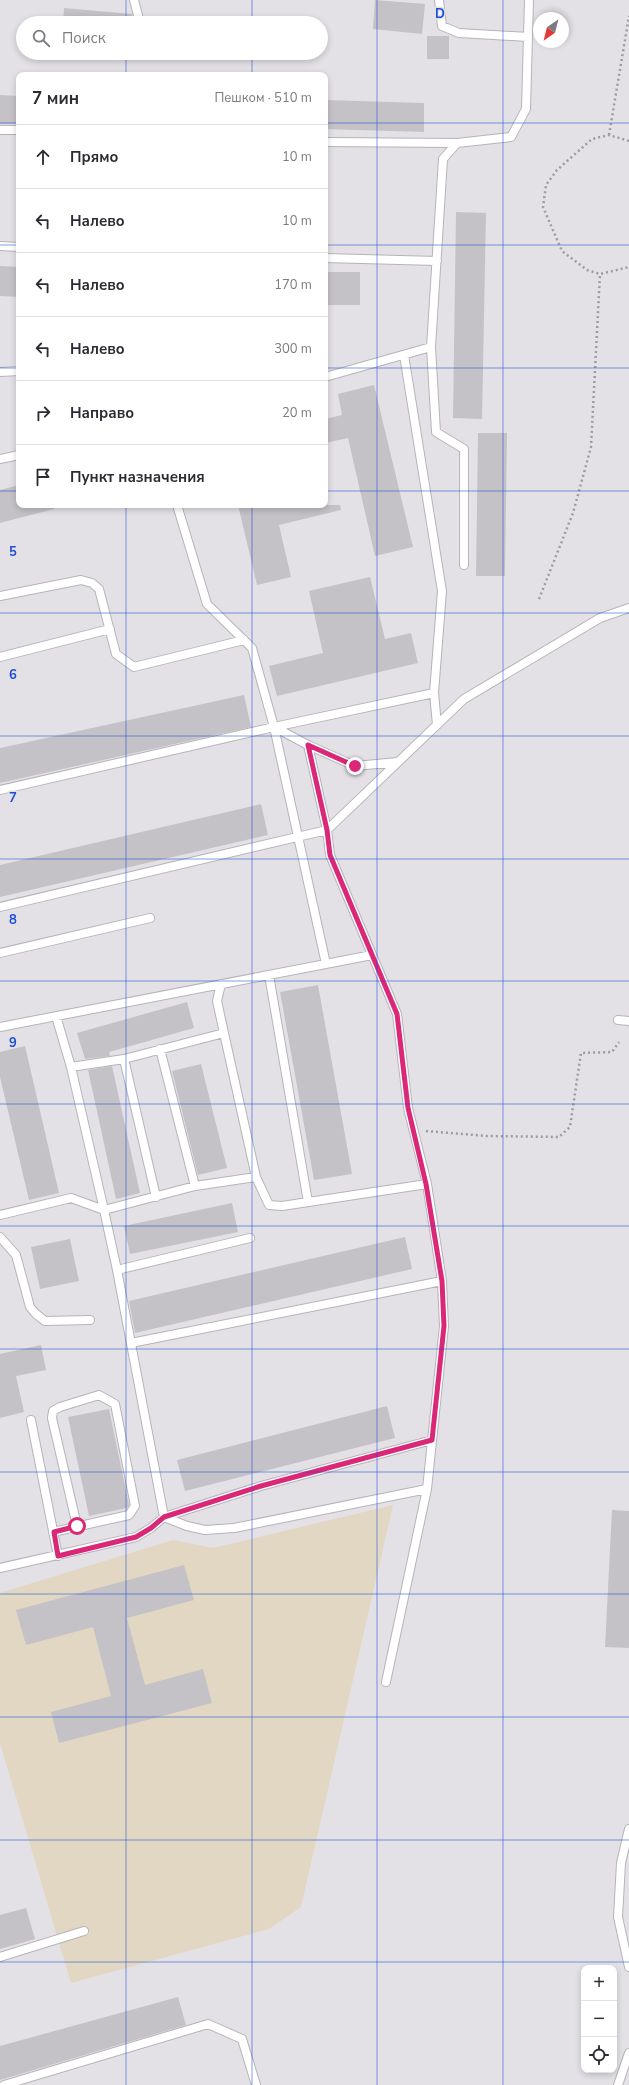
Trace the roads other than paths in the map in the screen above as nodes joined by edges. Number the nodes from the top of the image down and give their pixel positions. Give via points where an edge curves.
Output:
1 (134, 0) edge
2 (439, 0) edge
3 (529, 0) edge
4 (138, 16) edge
5 (528, 37) junction
6 (0, 130) edge
7 (16, 130) edge
8 (328, 142) edge
9 (456, 143) junction
10 (0, 246) edge
11 (16, 247) edge
12 (328, 258) edge
13 (437, 261) junction
14 (431, 347) junction
15 (404, 355) junction
16 (16, 371) edge
17 (0, 372) edge
18 (328, 376) edge
19 (16, 456) edge
20 (0, 459) edge
21 (178, 508) edge
22 (464, 565) dead end
23 (0, 596) edge
24 (629, 608) edge
25 (110, 629) junction
26 (244, 640) junction
27 (0, 657) edge
28 (434, 693) junction
29 (437, 725) junction
30 (274, 727) junction
31 (308, 745) junction
32 (398, 762) junction
33 (0, 790) edge
34 (327, 830) junction
35 (298, 837) junction
36 (0, 907) edge
37 (150, 918) dead end
38 (0, 954) edge
39 (372, 955) junction
40 (326, 964) junction
41 (269, 975) junction
42 (221, 984) junction
43 (56, 1016) junction
44 (618, 1020) dead end
45 (629, 1021) edge
46 (0, 1027) edge
47 (224, 1033) junction
48 (160, 1049) junction
49 (124, 1059) junction
50 (71, 1067) junction
51 (256, 1177) junction
52 (426, 1184) junction
53 (195, 1186) junction
54 (156, 1197) junction
55 (308, 1202) junction
56 (104, 1210) junction
57 (0, 1215) edge
58 (0, 1237) edge
59 (250, 1238) dead end
60 (117, 1270) junction
61 (442, 1281) junction
62 (90, 1320) dead end
63 (131, 1342) junction
64 (31, 1420) dead end
65 (432, 1440) junction
66 (427, 1489) junction
67 (164, 1517) junction
68 (77, 1526) junction
69 (54, 1532) junction
70 (58, 1556) junction
71 (0, 1568) edge
72 (386, 1682) dead end
73 (629, 1829) edge
74 (84, 1931) dead end
75 (0, 1957) edge
76 (629, 1967) edge
77 (629, 2053) edge
78 (4, 2085) edge
79 (256, 2085) edge
80 (618, 2085) edge

1 - 4 lane
2 - 5 lane via 442,26 459,33
3 - 5 lane
5 - 9 lane via 526,109 511,137
6 - 7 lane
8 - 9 lane
9 - 13 lane via 443,159
10 - 11 lane
12 - 13 lane
13 - 14 lane
14 - 15 lane
14 - 22 lane via 436,432 464,449
15 - 18 lane
15 - 28 lane via 442,592
16 - 17 lane
19 - 20 lane
21 - 26 lane via 207,604
23 - 25 lane via 87,581 99,589
24 - 29 lane via 600,618 464,700
25 - 26 lane via 116,654 134,667
25 - 27 lane
26 - 30 lane via 252,648
28 - 29 lane
28 - 30 lane
29 - 32 lane
30 - 31 lane
30 - 33 lane
30 - 35 lane
31 - 32 lane via 355,766
31 - 34 lane
32 - 34 lane
34 - 35 lane
34 - 39 lane via 330,855
35 - 36 lane
35 - 40 lane
37 - 38 lane
39 - 40 lane
39 - 52 lane via 397,1014 408,1108
40 - 41 lane
41 - 42 lane
41 - 55 lane
42 - 43 lane
42 - 47 lane via 217,1001
43 - 46 lane
43 - 50 lane
44 - 45 lane
47 - 48 lane
47 - 51 lane
48 - 49 lane
48 - 53 lane
49 - 50 lane
49 - 54 lane
50 - 56 lane
51 - 53 lane
51 - 55 lane via 269,1205
52 - 55 lane
52 - 61 lane
53 - 54 lane
54 - 56 lane
56 - 57 lane via 71,1198
56 - 60 lane
58 - 62 lane via 16,1256 30,1307 36,1314 45,1320
59 - 60 lane
60 - 63 lane
61 - 63 lane
61 - 65 lane via 444,1326
63 - 67 lane
64 - 69 lane
65 - 66 lane
65 - 67 lane via 261,1486
66 - 67 lane via 234,1528 205,1530
66 - 72 lane
67 - 70 lane via 136,1537
68 - 68 lane via 129,1514 135,1506 115,1404 99,1395 60,1407 54,1411 52,1418
68 - 69 lane
69 - 70 lane
70 - 71 lane
73 - 76 lane via 621,1863 618,1917
74 - 75 lane
77 - 80 lane
78 - 79 lane via 208,2024 242,2039

